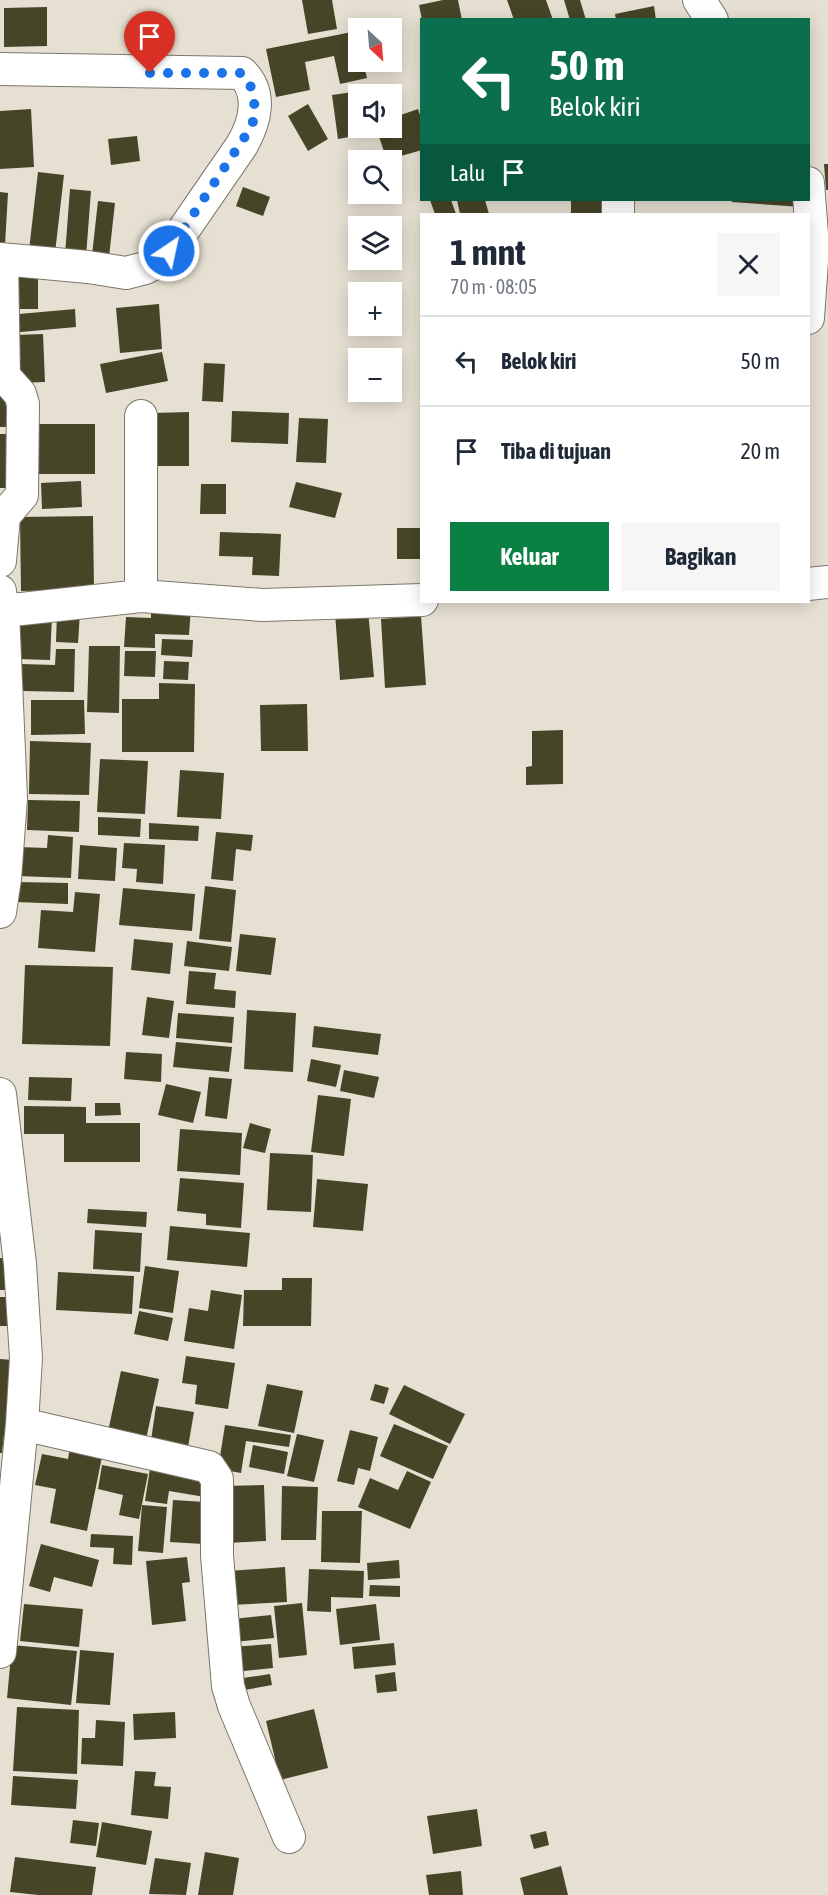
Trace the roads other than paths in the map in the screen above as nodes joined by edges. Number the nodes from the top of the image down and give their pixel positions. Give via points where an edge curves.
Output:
1 (699, 0) edge
2 (711, 18) edge
3 (0, 69) edge
4 (809, 201) edge
5 (1, 259) edge
6 (810, 290) edge
7 (141, 416) dead end
8 (0, 561) edge
9 (828, 582) edge
10 (810, 584) edge
11 (141, 596) junction
12 (420, 600) edge
13 (1, 604) edge
14 (0, 912) edge
15 (0, 1094) edge
16 (22, 1424) junction
17 (1, 1633) edge
18 (290, 1837) dead end

1 - 2 street
3 - 5 street via 242,73 253,89 255,112 242,145 159,261 126,273
4 - 6 street via 813,247
5 - 8 street via 4,376 20,394 23,416 22,495 4,516
7 - 11 street
9 - 10 street
11 - 12 street via 263,605
11 - 13 street
13 - 14 street via 11,798
15 - 16 street via 23,1311 26,1358
16 - 17 street
16 - 18 street via 209,1467 214,1473 218,1485 217,1555 228,1686

